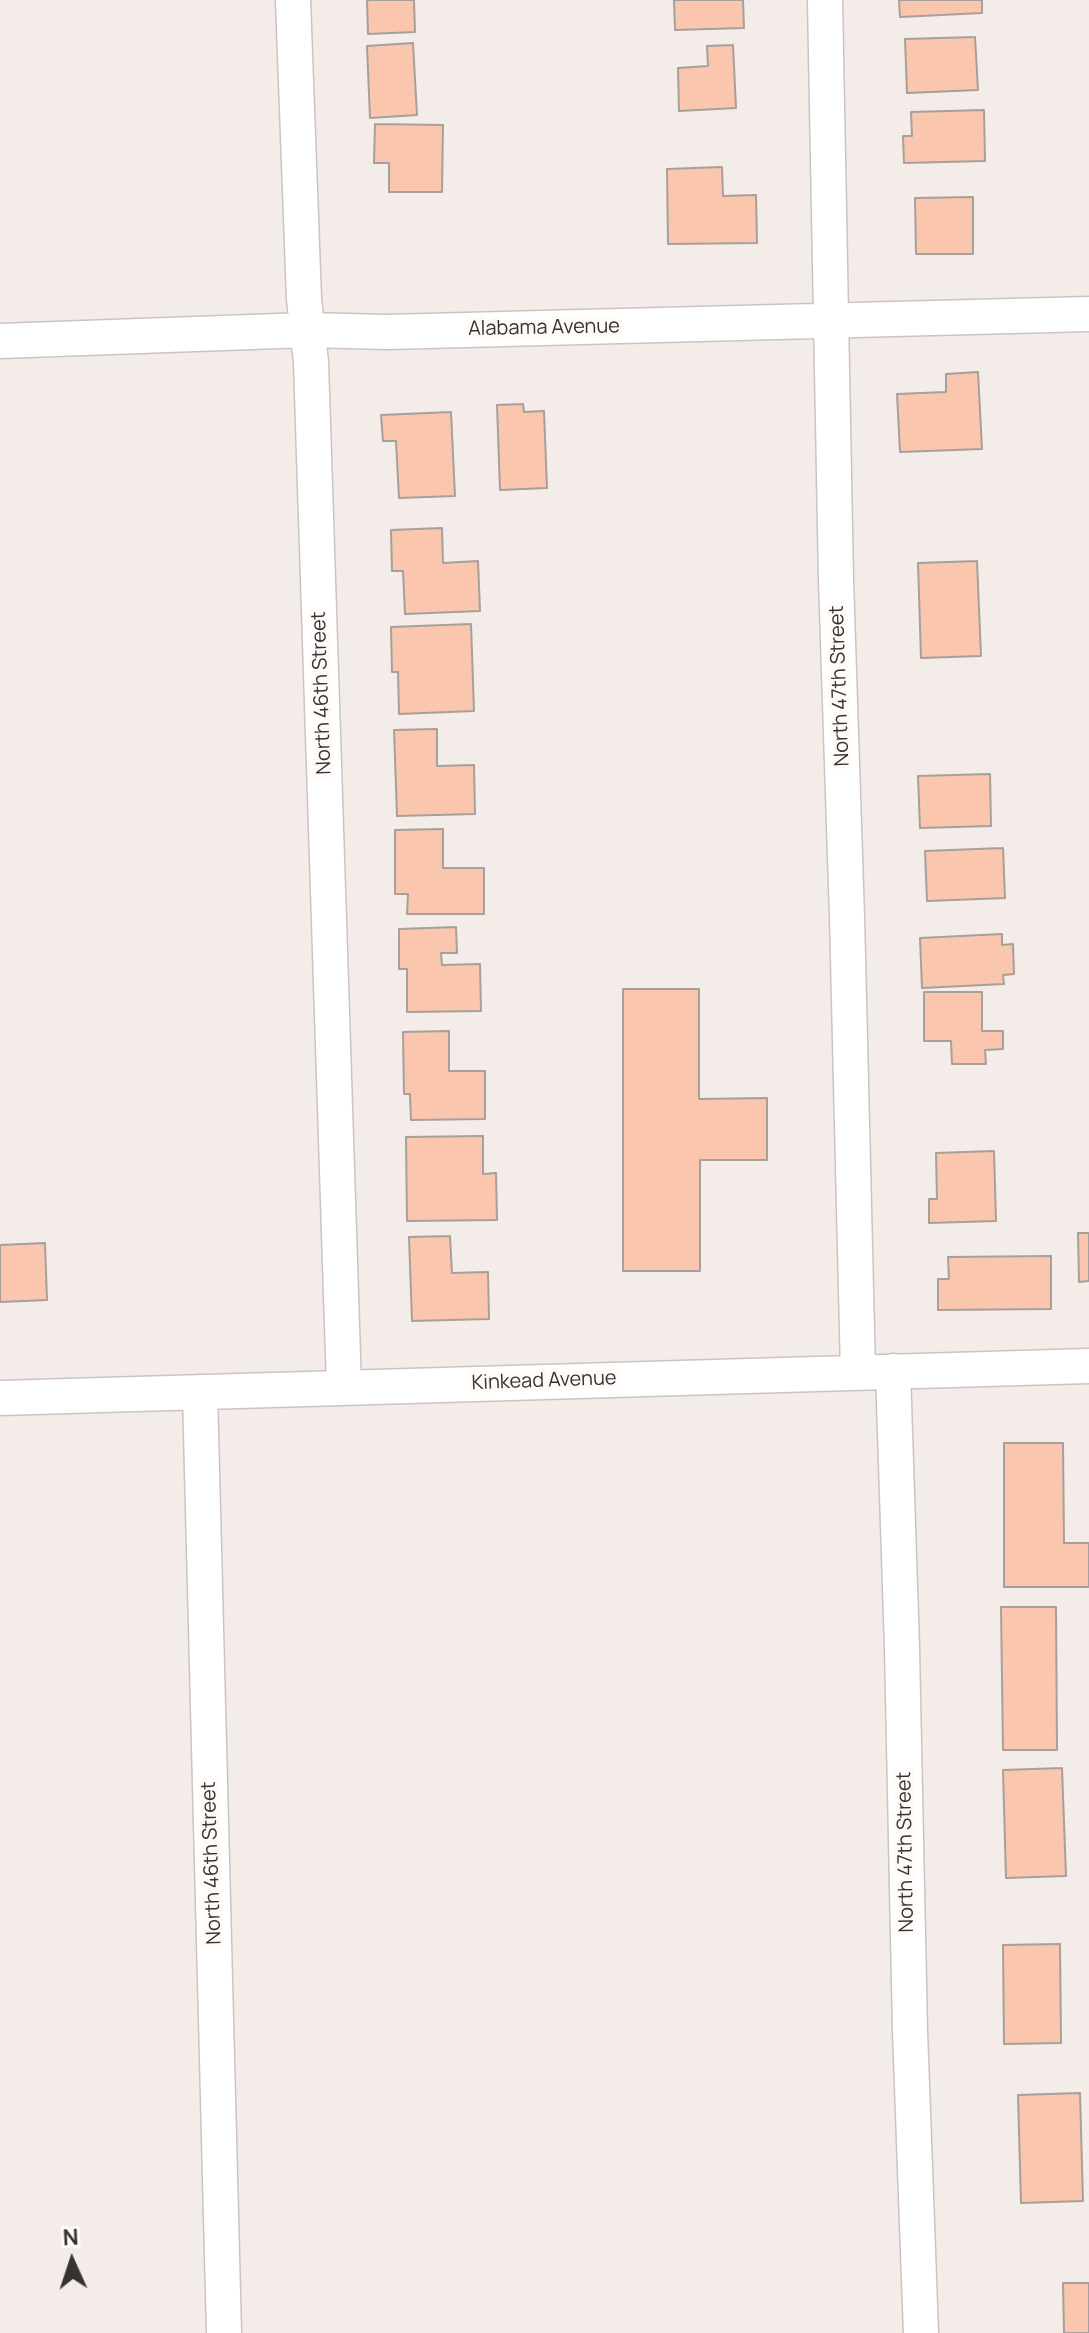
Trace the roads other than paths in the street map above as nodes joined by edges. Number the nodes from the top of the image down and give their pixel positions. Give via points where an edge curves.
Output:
1 (293, 0) edge
2 (825, 0) edge
3 (1089, 314) edge
4 (833, 321) junction
5 (307, 330) junction
6 (0, 341) edge
7 (1089, 1366) edge
8 (893, 1371) junction
9 (858, 1372) junction
10 (344, 1387) junction
11 (200, 1392) junction
12 (0, 1398) edge
13 (224, 2333) edge
14 (921, 2333) edge

1 - 5 street, North 46th Street
2 - 4 street, North 47th Street
3 - 4 street, Alabama Avenue
4 - 5 street, Alabama Avenue
4 - 9 street, North 47th Street
5 - 6 street, Alabama Avenue
5 - 10 street, North 46th Street
7 - 8 street, Kinkead Avenue
8 - 9 street, Kinkead Avenue
8 - 14 street, North 47th Street
9 - 10 street, Kinkead Avenue
10 - 11 street, Kinkead Avenue
11 - 12 street, Kinkead Avenue
11 - 13 street, North 46th Street

